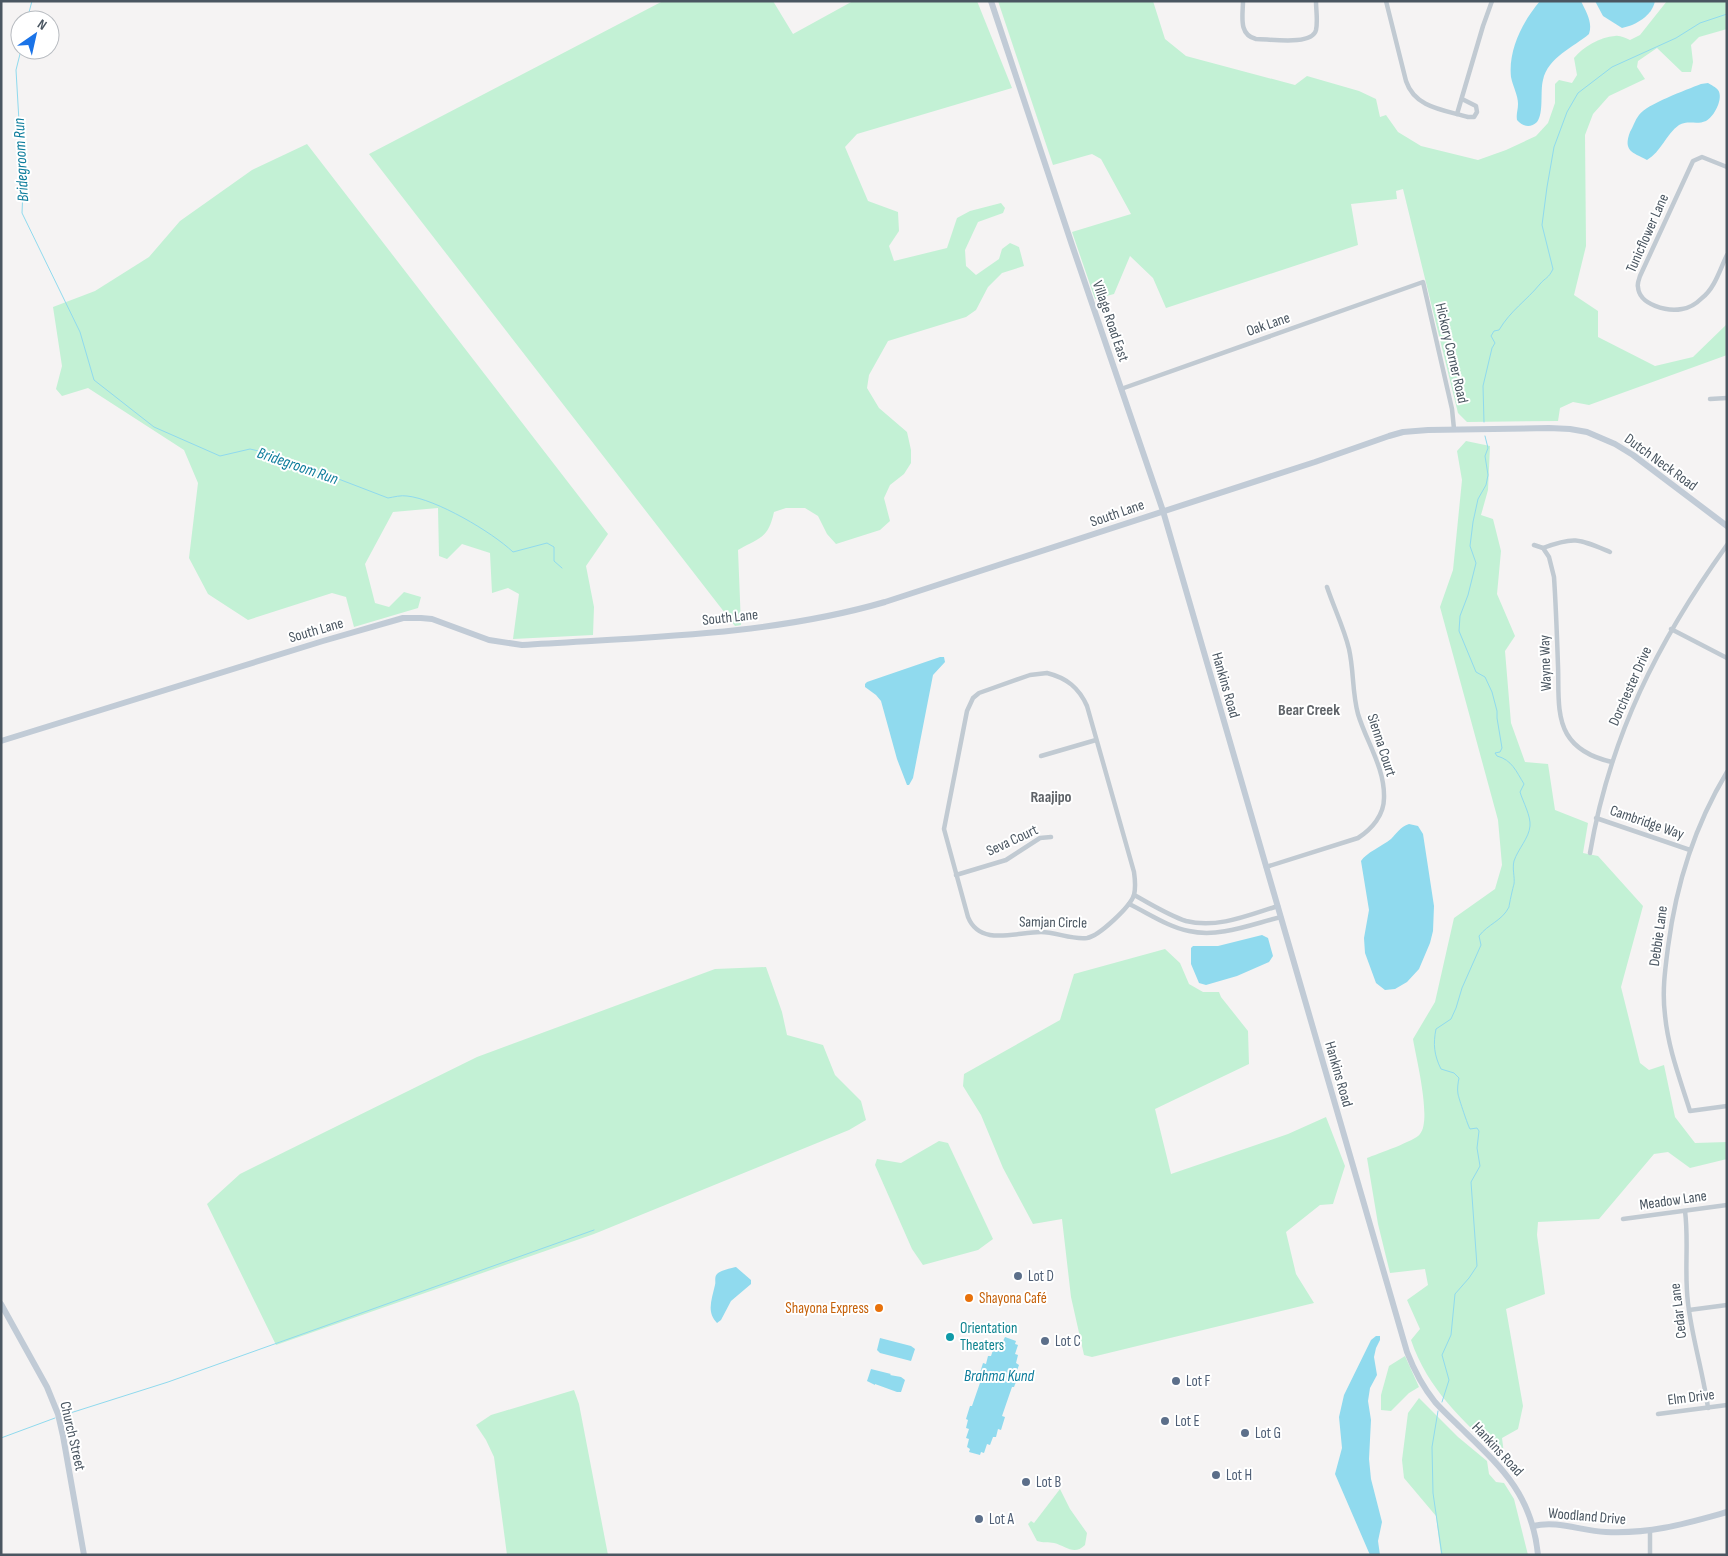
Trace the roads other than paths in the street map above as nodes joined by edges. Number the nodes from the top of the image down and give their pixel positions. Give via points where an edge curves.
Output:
1 (989, 1) edge
2 (1243, 1) edge
3 (1316, 1) edge
4 (1386, 1) edge
5 (1492, 1) edge
6 (1462, 99) junction
7 (1457, 114) junction
8 (1727, 167) edge
9 (1727, 255) edge
10 (1423, 282) joint
11 (1121, 388) junction
12 (1727, 398) edge
13 (1710, 399) dead end
14 (1454, 429) junction
15 (1163, 511) junction
16 (1727, 526) edge
17 (1534, 545) dead end
18 (1727, 545) edge
19 (1543, 548) junction
20 (1610, 552) dead end
21 (1179, 566) joint
22 (1327, 588) dead end
23 (1671, 629) junction
24 (1727, 658) edge
25 (1096, 740) junction
26 (1, 741) edge
27 (1041, 756) dead end
28 (1612, 762) junction
29 (1727, 772) edge
30 (1596, 818) junction
31 (1051, 838) dead end
32 (1690, 850) junction
33 (1590, 853) dead end
34 (1266, 866) junction
35 (956, 875) junction
36 (1134, 896) junction
37 (1129, 904) junction
38 (1278, 906) junction
39 (1281, 916) junction
40 (1240, 918) junction
41 (1243, 926) junction
42 (1727, 1106) edge
43 (1727, 1205) edge
44 (1685, 1211) junction
45 (1623, 1219) dead end
46 (1, 1304) edge
47 (1727, 1305) edge
48 (1689, 1310) junction
49 (1727, 1406) edge
50 (1708, 1408) junction
51 (1658, 1414) dead end
52 (1727, 1512) edge
53 (1534, 1526) junction
54 (1650, 1531) junction
55 (84, 1555) edge
56 (1538, 1555) edge
57 (1650, 1555) edge

1 - 11 street, Village Road East
2 - 3 street via 1246,35 1256,39 1304,40 1316,30
4 - 7 street via 1411,93 1426,105
5 - 6 street
6 - 7 street
6 - 7 street via 1474,104 1477,112 1470,118
8 - 9 street, Tunicflower Lane via 1702,157 1693,161 1640,276 1640,296 1662,308 1684,309 1703,298
10 - 11 street, Oak Lane
10 - 14 street, Hickory Corner Road
11 - 15 street, Village Road East
12 - 13 street
14 - 15 street, South Lane via 1415,430 1389,436
14 - 16 street, Dutch Neck Road via 1549,428 1596,435 1623,448
15 - 21 street, Village Road East
15 - 26 street, South Lane via 885,602 758,628 522,645 489,640 432,619 403,618
17 - 19 street
18 - 23 street, Dorchester Drive
19 - 20 street via 1575,539
19 - 28 street, Wayne Way via 1551,562 1554,577 1559,703 1563,726 1582,750
21 - 34 street, Hankins Road
22 - 34 street, Sienna Court via 1348,647 1354,697 1376,758 1384,796 1383,807 1368,832 1358,838
23 - 24 street
23 - 28 street, Dorchester Drive via 1633,705
25 - 27 street
25 - 35 street, Samjan Circle via 1083,698 1072,684 1056,676 1030,675 986,690 973,698 967,711 944,829
25 - 36 street, Samjan Circle via 1134,872
28 - 30 street, Dorchester Drive
29 - 32 street, Debbie Lane via 1706,810
30 - 32 street, Cambridge Way
30 - 33 street, Dorchester Drive
31 - 35 street, Seva Court via 1040,838 1006,860
32 - 42 street, Debbie Lane via 1672,918 1664,988 1667,1034 1690,1111
34 - 38 street, Hankins Road
35 - 37 street, Samjan Circle via 970,923 984,934 993,936 1042,932 1089,938
36 - 37 street, Samjan Circle
36 - 40 street via 1187,921 1211,923
37 - 41 street via 1190,931 1213,932
38 - 39 street, Hankins Road
38 - 40 street
39 - 41 street
39 - 53 street, Hankins Road via 1412,1365 1436,1402 1510,1479
40 - 41 street
43 - 44 street, Meadow Lane
44 - 45 street, Meadow Lane
44 - 48 street, Cedar Lane
46 - 55 street, Church Street via 47,1387 58,1414
47 - 48 street
48 - 50 street, Cedar Lane
49 - 50 street, Elm Drive
50 - 51 street, Elm Drive
52 - 54 street, Woodland Drive
53 - 54 street, Woodland Drive via 1548,1523 1600,1532
53 - 56 street, Hankins Road
54 - 57 street

